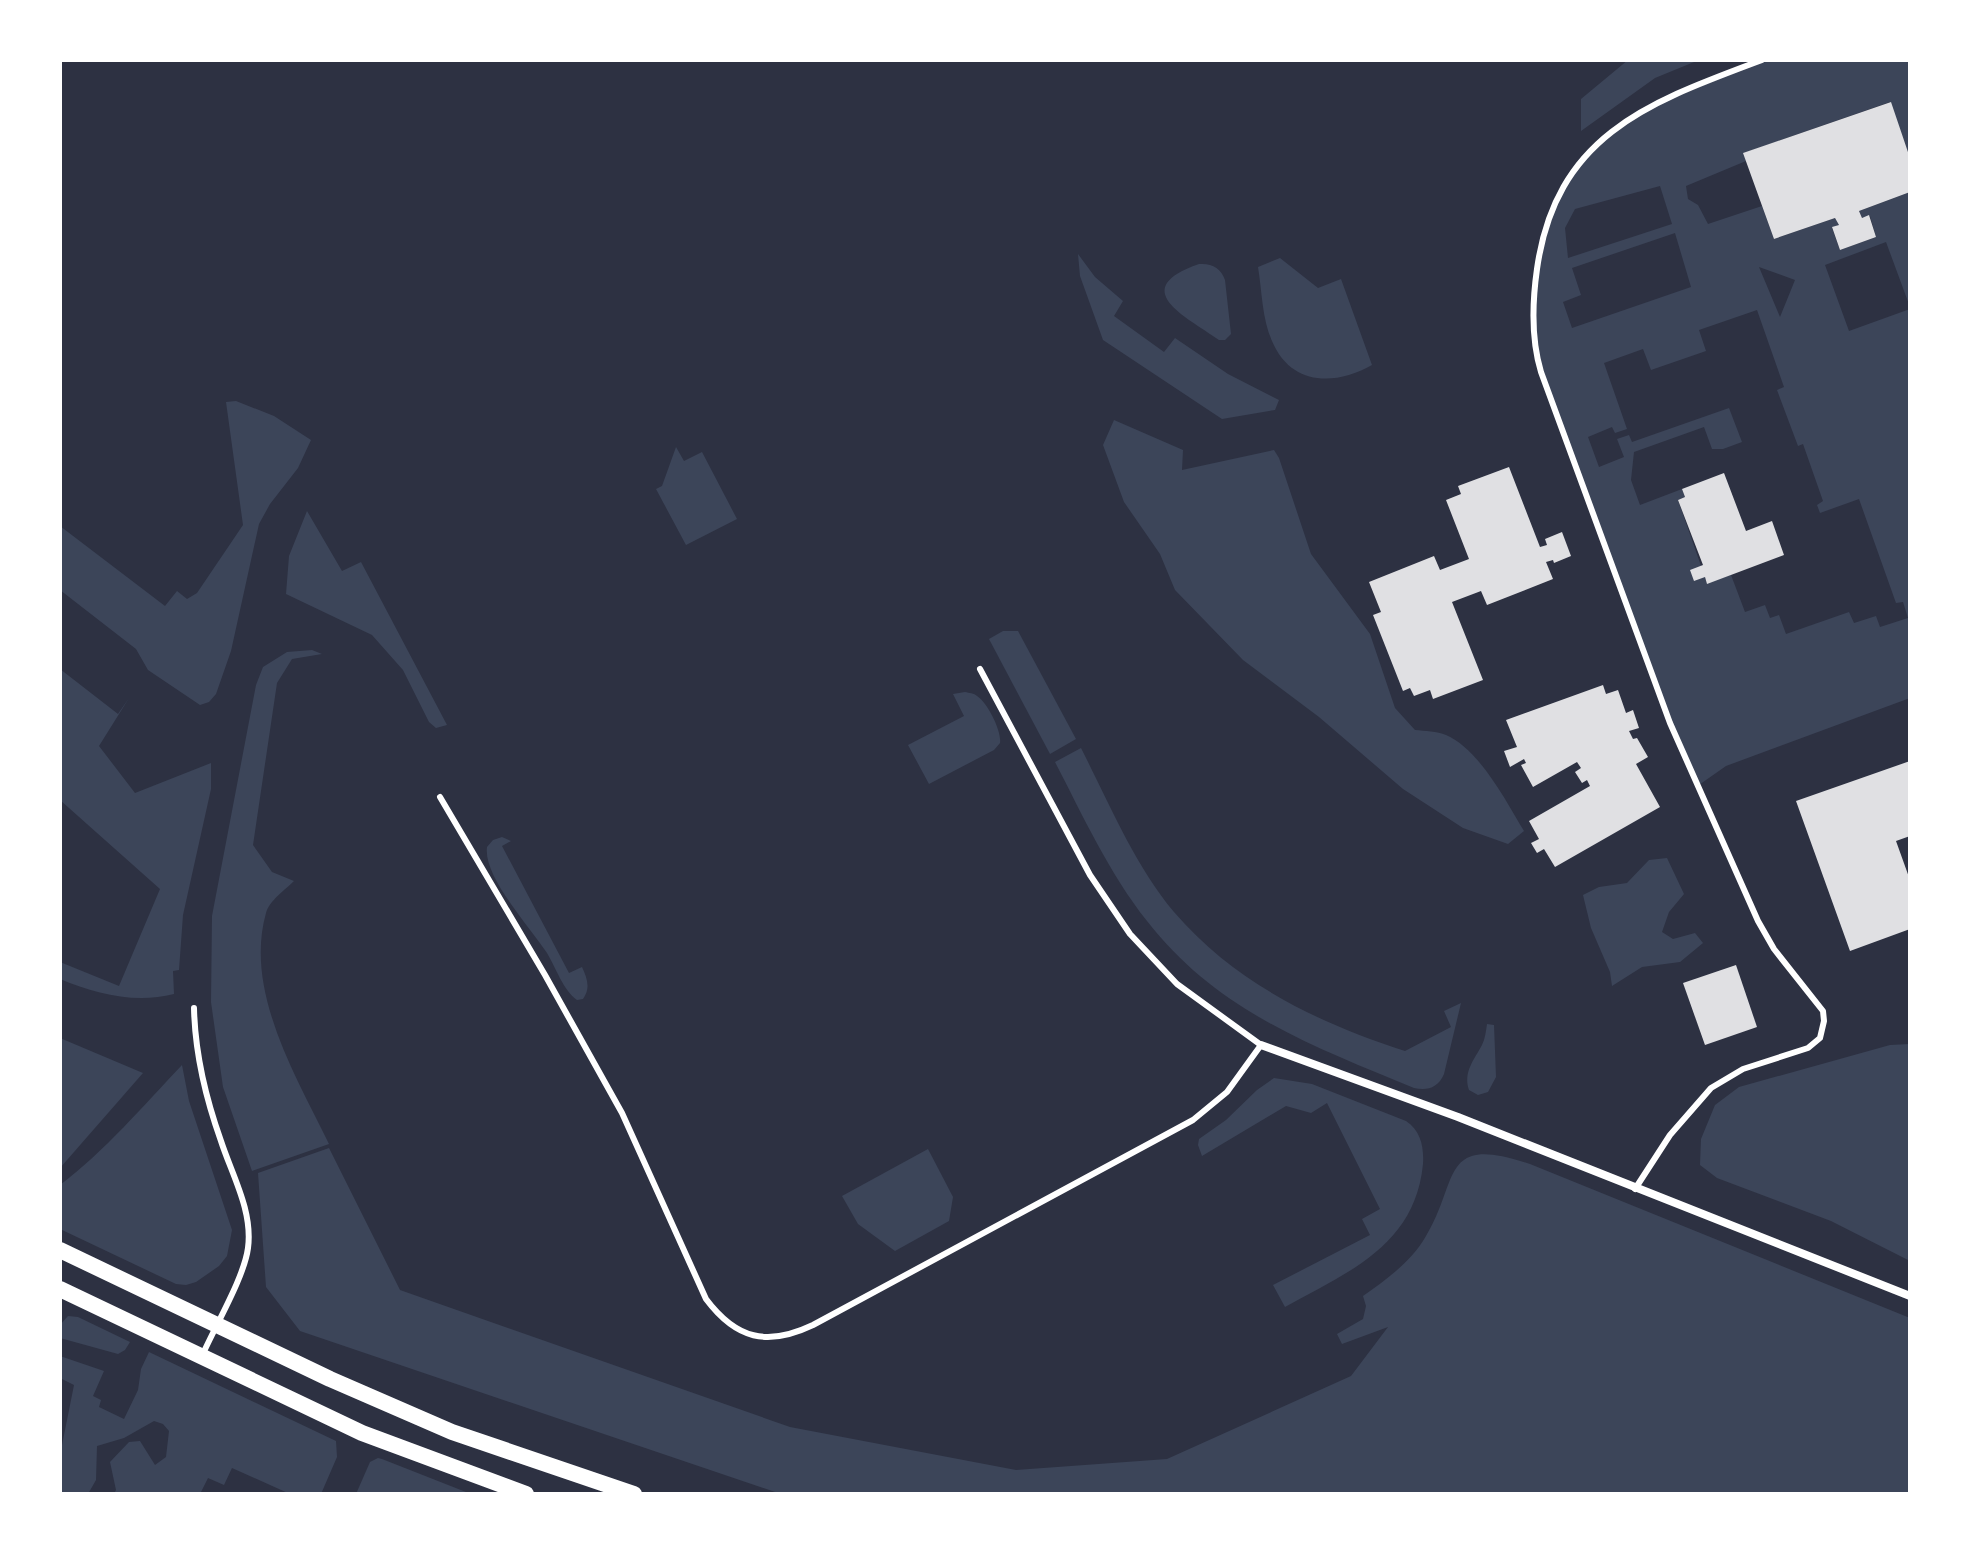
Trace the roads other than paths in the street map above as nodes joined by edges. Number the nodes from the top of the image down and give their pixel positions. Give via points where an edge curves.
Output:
1 (1762, 60) edge
2 (980, 669) dead end
3 (440, 797) dead end
4 (194, 1008) dead end
5 (1261, 1045) junction
6 (1635, 1189) junction
7 (60, 1250) edge
8 (60, 1289) edge
9 (1910, 1296) edge
10 (216, 1325) junction
11 (202, 1356) junction
12 (526, 1494) edge
13 (634, 1494) edge

1 - 6 lane via 1656,102 1588,154 1556,200 1535,283 1535,350 1541,372 1670,723 1758,921 1819,1004 1824,1021 1820,1038 1808,1048 1743,1069 1711,1088 1670,1135
2 - 5 lane via 1090,875 1130,934 1177,984
3 - 5 lane via 622,1113 706,1299 720,1317 745,1333 780,1338 796,1333 1126,1158 1212,1107
4 - 10 lane via 194,1035 209,1102 249,1227 248,1250
5 - 6 street
6 - 9 street
7 - 10 main road
8 - 11 main road
10 - 11 lane
10 - 13 main road via 452,1432
11 - 12 main road via 362,1433

